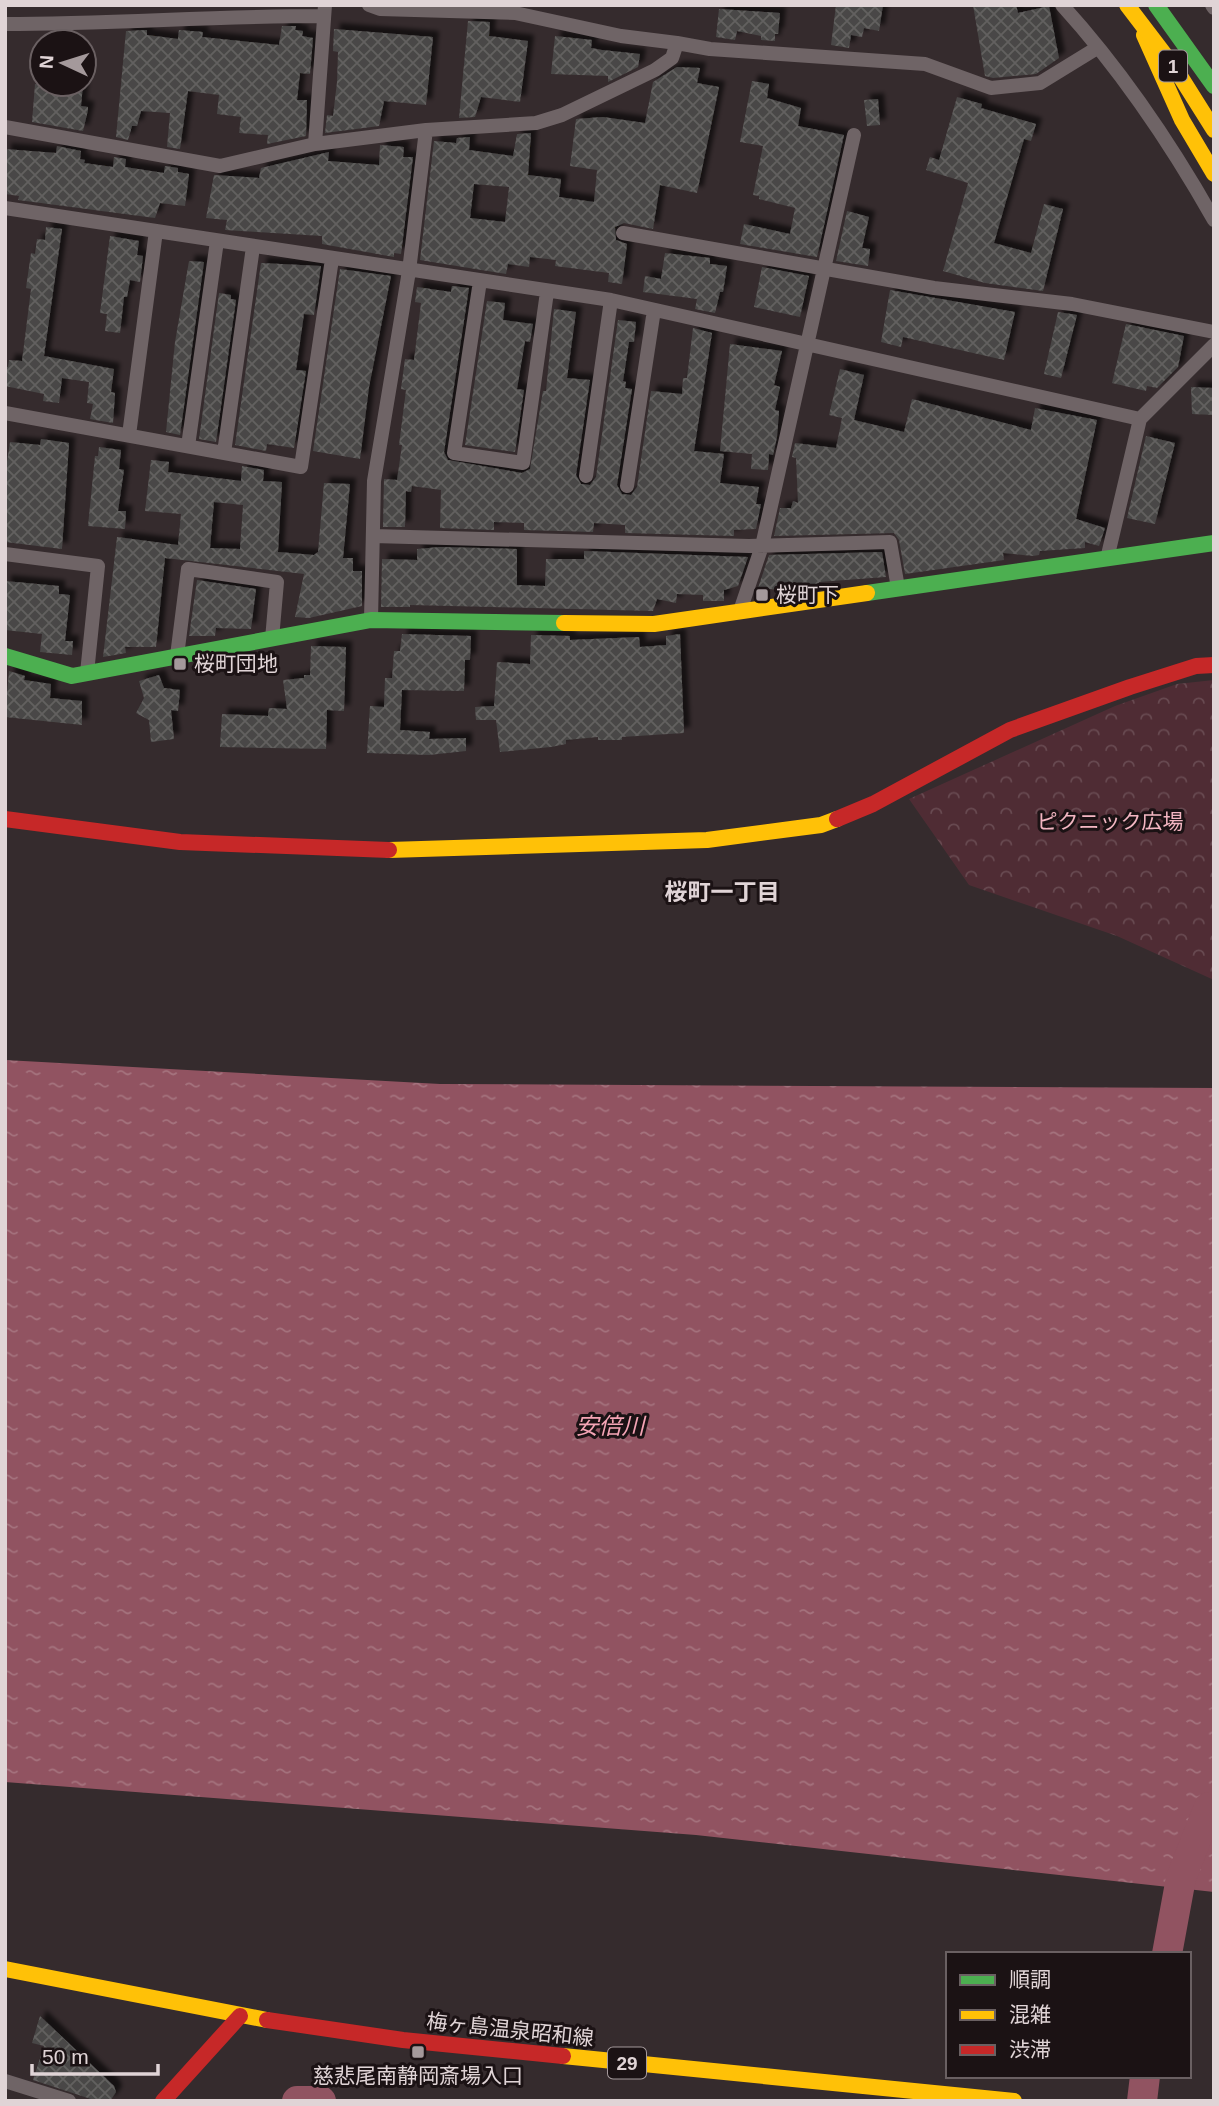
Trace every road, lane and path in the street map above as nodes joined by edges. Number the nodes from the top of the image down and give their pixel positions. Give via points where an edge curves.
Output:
1 (369, 5) edge
2 (1062, 5) edge
3 (1129, 5) edge
4 (1156, 5) edge
5 (1168, 5) edge
6 (323, 11) edge
7 (5, 24) edge
8 (677, 43) junction
9 (1097, 48) junction
10 (1214, 58) edge
11 (1214, 86) edge
12 (5, 127) edge
13 (426, 130) junction
14 (1214, 131) edge
15 (854, 135) dead end
16 (315, 144) junction
17 (1214, 174) edge
18 (5, 208) edge
19 (1214, 220) edge
20 (156, 231) junction
21 (623, 233) dead end
22 (217, 241) junction
23 (253, 247) junction
24 (332, 259) junction
25 (823, 267) junction
26 (409, 271) junction
27 (480, 281) junction
28 (547, 292) junction
29 (611, 300) junction
30 (654, 310) junction
31 (1214, 332) edge
32 (806, 345) junction
33 (1214, 345) edge
34 (5, 413) edge
35 (1140, 419) junction
36 (129, 435) junction
37 (188, 446) junction
38 (224, 453) junction
39 (586, 476) dead end
40 (627, 486) dead end
41 (373, 536) junction
42 (1214, 543) edge
43 (762, 546) junction
44 (5, 554) edge
45 (1107, 559) junction
46 (898, 588) junction
47 (740, 611) junction
48 (371, 621) junction
49 (272, 639) junction
50 (5, 656) edge
51 (177, 656) junction
52 (1214, 665) edge
53 (87, 673) junction
54 (5, 819) edge
55 (5, 1969) edge
56 (240, 2015) junction
57 (5, 2081) edge
58 (178, 2094) edge
59 (69, 2101) edge
60 (163, 2101) edge
61 (1014, 2101) edge

1 - 8 street via 515,13
2 - 9 street
3 - 14 main road, 1, bridge
3 - 17 main road
4 - 11 main road, 1
5 - 10 main road
6 - 7 street via 103,24
6 - 16 street
8 - 9 street via 925,64 992,88 1040,83
8 - 13 street via 671,58 654,70 562,115 536,123
9 - 19 street via 1149,115
12 - 16 street via 220,166
13 - 16 street
13 - 26 street
15 - 25 street
18 - 20 street
20 - 22 street
20 - 36 street
21 - 25 street
22 - 23 street
22 - 37 street
23 - 24 street
23 - 38 street
24 - 26 street
24 - 38 street via 301,467
25 - 31 street via 934,288 1072,304
25 - 32 street
26 - 27 street
26 - 41 street via 374,481
27 - 28 street
27 - 28 street via 454,453 523,463
28 - 29 street
29 - 30 street
29 - 39 street
30 - 32 street
30 - 40 street
32 - 35 street
32 - 43 street
33 - 35 street
34 - 36 street
35 - 45 street
36 - 37 street
37 - 38 street
41 - 43 street
41 - 48 street
42 - 45 main road
43 - 46 street via 890,542
43 - 47 street
44 - 53 street via 98,566
45 - 46 main road
46 - 47 main road
47 - 48 main road via 654,624
48 - 49 main road
49 - 51 main road
49 - 51 street via 276,582 188,569
50 - 53 main road via 72,676
51 - 53 main road
52 - 54 main road via 1196,666 1130,687 1010,730 873,804 821,825 732,836 354,851 180,842
55 - 56 main road, 梅ヶ島温泉昭和線 / 29
56 - 58 main road
56 - 61 main road, 梅ヶ島温泉昭和線 / 29 via 403,2040
57 - 59 street
58 - 60 main road

